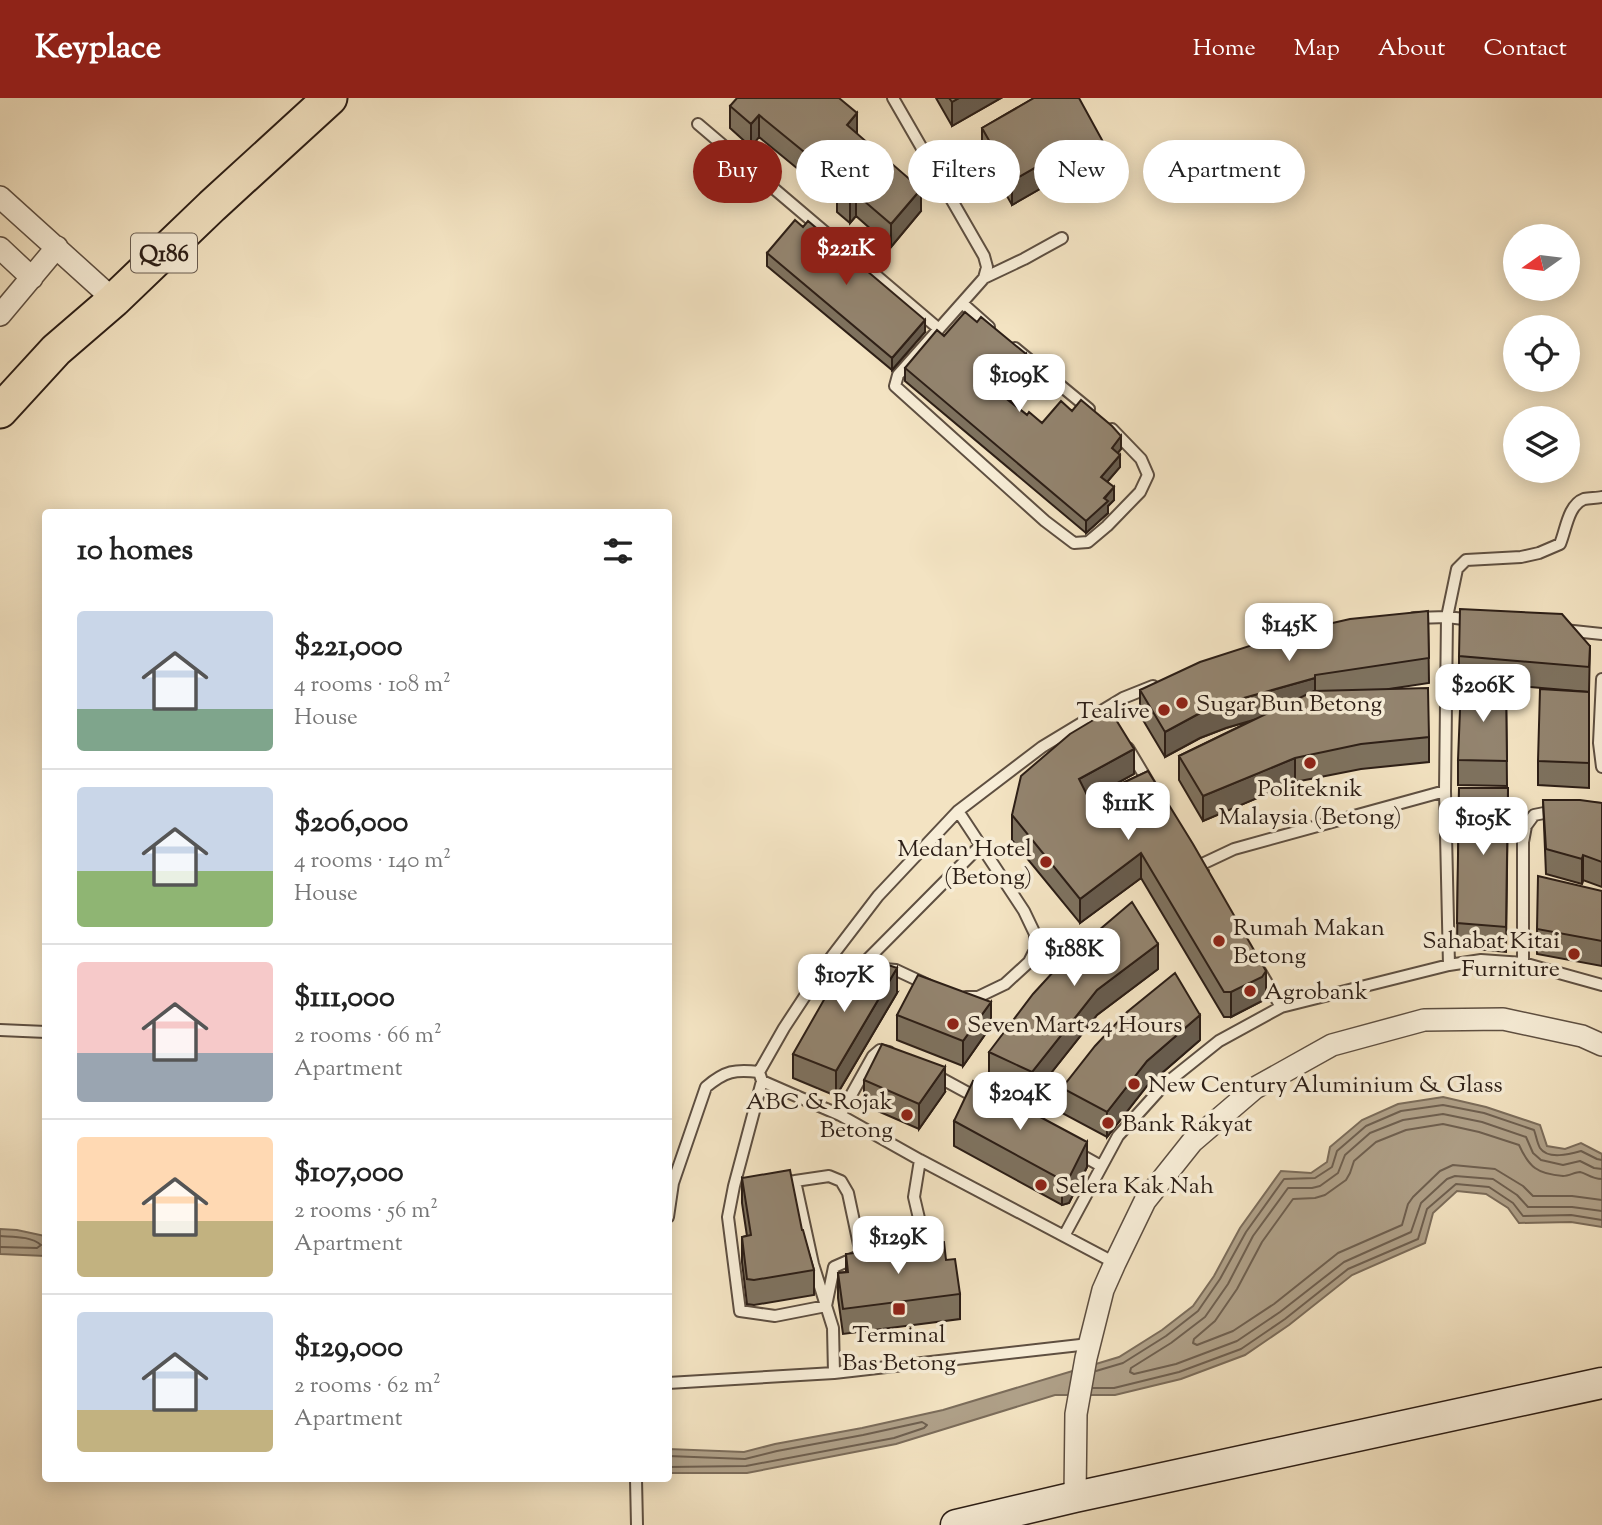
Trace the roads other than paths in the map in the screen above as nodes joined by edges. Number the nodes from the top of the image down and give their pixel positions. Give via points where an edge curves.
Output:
1 (893, 98) edge
2 (322, 101) edge
3 (698, 124) dead end
4 (0, 197) edge
5 (1062, 238) dead end
6 (57, 247) junction
7 (0, 248) edge
8 (32, 278) junction
9 (984, 278) junction
10 (114, 300) junction
11 (962, 303) junction
12 (0, 316) edge
13 (939, 329) junction
14 (0, 411) edge
15 (1097, 416) edge
16 (1107, 425) edge
17 (1602, 497) edge
18 (1447, 617) junction
19 (1408, 618) edge
20 (1486, 621) edge
21 (1550, 628) edge
22 (1602, 634) edge
23 (1602, 679) edge
24 (1162, 683) edge
25 (1104, 710) junction
26 (1112, 722) edge
27 (1119, 734) edge
28 (1602, 767) edge
29 (1445, 791) junction
30 (1156, 793) edge
31 (958, 811) junction
32 (1562, 814) edge
33 (980, 846) junction
34 (1192, 853) edge
35 (1200, 865) junction
36 (1210, 884) edge
37 (1524, 888) junction
38 (1536, 891) edge
39 (1254, 961) edge
40 (1523, 963) junction
41 (826, 964) junction
42 (1449, 965) junction
43 (861, 966) junction
44 (1602, 985) edge
45 (944, 992) edge
46 (955, 998) edge
47 (1281, 1007) junction
48 (0, 1030) edge
49 (42, 1032) edge
50 (1602, 1045) edge
51 (896, 1054) edge
52 (920, 1068) edge
53 (761, 1077) junction
54 (993, 1107) edge
55 (840, 1115) junction
56 (1065, 1146) edge
57 (920, 1160) junction
58 (1101, 1166) junction
59 (795, 1181) junction
60 (771, 1183) edge
61 (746, 1185) edge
62 (734, 1186) junction
63 (672, 1190) edge
64 (1064, 1236) junction
65 (900, 1248) edge
66 (874, 1252) edge
67 (861, 1254) junction
68 (1115, 1264) junction
69 (826, 1306) junction
70 (1087, 1351) junction
71 (834, 1373) junction
72 (1602, 1383) edge
73 (672, 1384) edge
74 (636, 1482) edge
75 (1075, 1497) junction
76 (637, 1525) edge
77 (956, 1525) edge

1 - 9 lane via 984,256
2 - 10 main road, Q186
3 - 13 lane
4 - 6 street
5 - 9 lane
6 - 8 street
6 - 10 street
7 - 8 street
8 - 12 street
9 - 11 lane
10 - 14 main road, Q186 via 56,351
11 - 13 lane
11 - 15 lane
13 - 16 lane via 898,375 895,386 1074,543 1088,542 1107,526 1140,492 1148,475 1142,460
17 - 18 lane via 1575,505 1560,544 1521,557 1466,560 1457,569
18 - 19 lane
18 - 20 lane
18 - 29 lane
21 - 22 lane
23 - 28 lane
24 - 25 lane
25 - 26 lane
25 - 31 lane via 1042,747
27 - 30 lane
29 - 35 lane via 1234,849
29 - 42 lane
31 - 33 lane
31 - 41 lane via 878,896
32 - 37 lane via 1534,814 1526,826
33 - 43 lane
33 - 46 lane via 1024,911 1035,934 1035,950 1030,962 1005,984 978,997
34 - 35 lane
35 - 36 lane
37 - 38 lane
37 - 40 lane
39 - 47 lane
40 - 42 lane via 1481,960
40 - 44 lane
41 - 43 lane
41 - 53 lane via 784,1028
42 - 47 lane
43 - 45 lane via 896,970
47 - 58 lane via 1219,1041 1164,1085 1118,1136
48 - 49 lane
50 - 68 street via 1582,1036 1503,1019 1424,1020 1332,1045 1255,1088 1192,1142 1145,1201
51 - 55 lane via 880,1050 873,1056
52 - 54 lane
53 - 55 lane
53 - 62 lane
53 - 63 lane via 738,1069 706,1087
55 - 57 lane
56 - 58 lane
57 - 64 lane
57 - 65 lane via 914,1197 925,1244
58 - 64 lane
59 - 60 lane
59 - 67 lane via 829,1176 841,1181 848,1193
59 - 69 lane
61 - 62 lane
62 - 69 lane via 728,1217 740,1311 775,1316
64 - 68 lane
66 - 67 lane
67 - 69 lane via 834,1267
68 - 70 street
69 - 71 lane via 833,1328
70 - 71 lane
70 - 75 street via 1076,1414
71 - 73 lane
72 - 75 street
74 - 76 lane
75 - 77 street

